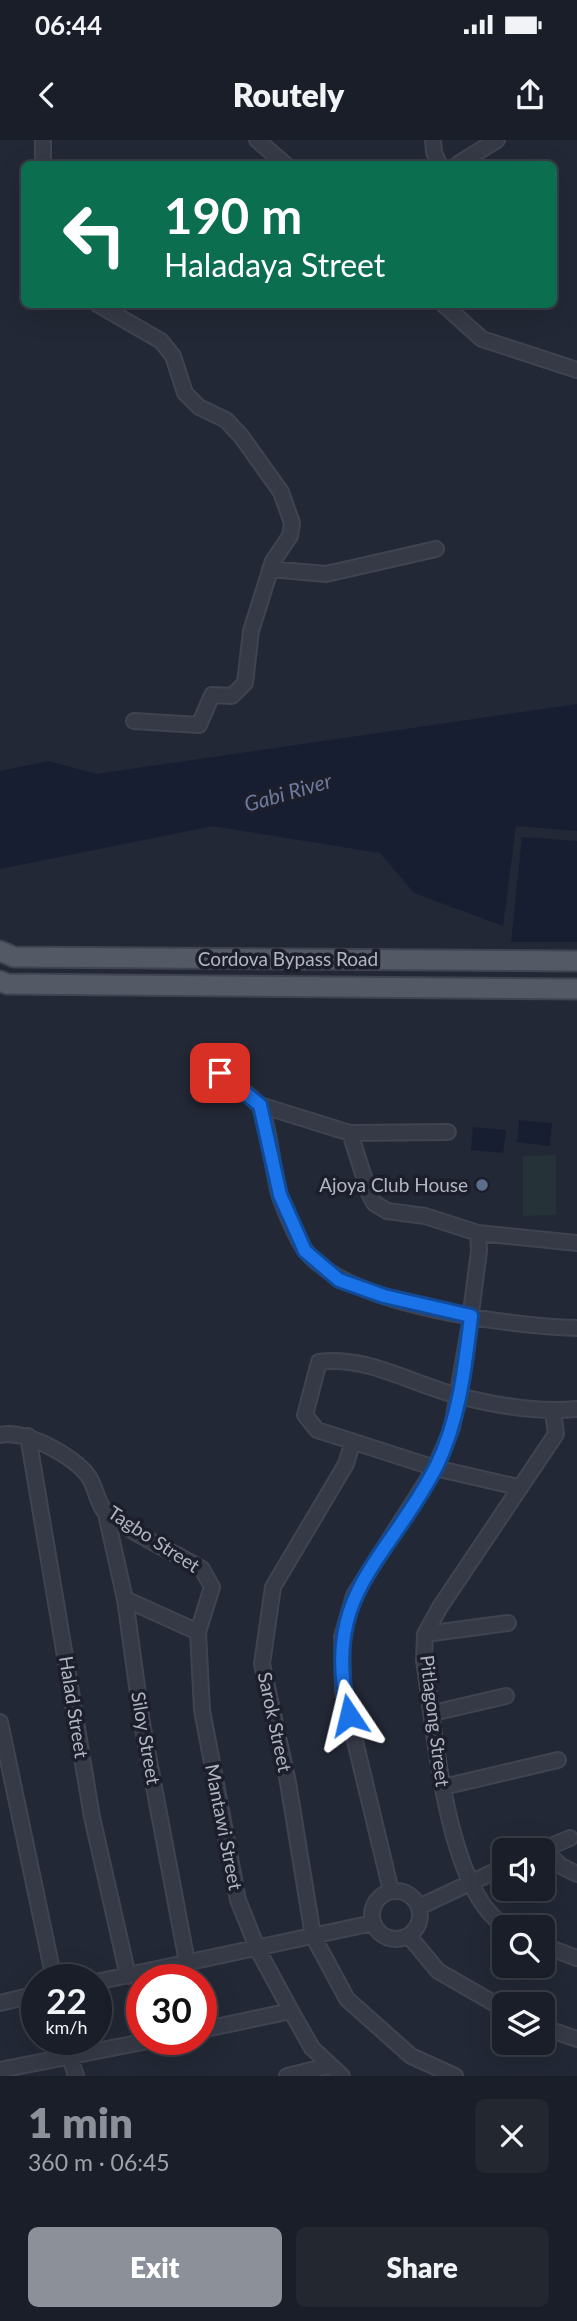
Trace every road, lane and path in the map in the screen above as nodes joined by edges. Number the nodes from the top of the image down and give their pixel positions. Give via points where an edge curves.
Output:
1 (43, 140) edge
2 (257, 140) edge
3 (433, 140) edge
4 (497, 140) edge
5 (43, 161) edge
6 (282, 161) edge
7 (438, 161) edge
8 (463, 161) edge
9 (104, 308) edge
10 (447, 308) edge
11 (577, 370) edge
12 (436, 549) dead end
13 (270, 569) junction
14 (134, 721) dead end
15 (0, 951) edge
16 (577, 961) edge
17 (0, 981) edge
18 (577, 989) edge
19 (220, 1073) dead end
20 (260, 1105) junction
21 (448, 1132) dead end
22 (350, 1133) junction
23 (478, 1233) junction
24 (577, 1243) edge
25 (471, 1316) junction
26 (577, 1328) edge
27 (459, 1396) junction
28 (577, 1409) edge
29 (553, 1412) junction
30 (0, 1436) edge
31 (28, 1436) junction
32 (352, 1444) junction
33 (435, 1468) junction
34 (519, 1487) junction
35 (106, 1514) junction
36 (125, 1599) junction
37 (508, 1623) dead end
38 (198, 1632) junction
39 (425, 1634) junction
40 (506, 1696) dead end
41 (433, 1713) junction
42 (0, 1722) edge
43 (558, 1760) dead end
44 (443, 1787) junction
45 (570, 1838) dead end
46 (555, 1845) edge
47 (555, 1861) edge
48 (492, 1872) edge
49 (577, 1874) edge
50 (471, 1882) junction
51 (391, 1891) junction
52 (419, 1907) junction
53 (494, 1915) edge
54 (373, 1923) junction
55 (313, 1936) junction
56 (408, 1936) junction
57 (258, 1950) junction
58 (555, 1950) edge
59 (577, 1958) edge
60 (187, 1962) junction
61 (51, 1964) edge
62 (179, 1964) edge
63 (126, 1967) edge
64 (21, 1998) edge
65 (0, 2003) edge
66 (492, 2003) edge
67 (291, 2011) junction
68 (217, 2027) edge
69 (555, 2031) edge
70 (577, 2039) edge
71 (126, 2046) edge
72 (71, 2057) junction
73 (328, 2066) junction
74 (0, 2070) edge
75 (76, 2076) edge
76 (287, 2076) edge
77 (342, 2076) edge
78 (454, 2076) edge

1 - 5 street
2 - 6 street
3 - 7 street
4 - 8 street
9 - 13 street via 161,341 173,356 185,393 242,436 281,492 292,523 290,536
10 - 11 street via 482,339
12 - 13 street via 327,574
13 - 14 street via 251,631 245,683 238,694 212,695 203,721 194,727
15 - 16 main road, Cordova Bypass Road via 14,957
17 - 18 main road, Cordova Bypass Road
19 - 20 street
20 - 22 street
20 - 25 street via 280,1195 305,1251 339,1280 384,1296
21 - 22 street
22 - 23 street via 374,1203 387,1211 425,1216
23 - 24 street
23 - 25 street
25 - 26 street via 533,1327
25 - 27 street
27 - 29 street
27 - 32 street via 342,1359 319,1362 305,1415 317,1430
27 - 33 street
28 - 29 street
29 - 34 street, Pitlagong Street via 556,1434
30 - 31 street
31 - 35 street, Tagbo Street via 88,1475
31 - 63 street, Halad Street via 92,1817
32 - 33 street
32 - 55 street, Sarok Street via 346,1464 273,1587 262,1664 288,1782
33 - 34 street
33 - 51 street via 355,1595 342,1637 343,1691
34 - 39 street, Pitlagong Street
35 - 36 street, Siloy Street
35 - 38 street, Tagbo Street via 207,1574 211,1596
36 - 38 street
36 - 60 street, Siloy Street via 142,1723
37 - 39 street
38 - 57 street, Mantawi Street via 202,1710 226,1846
39 - 41 street, Pitlagong Street via 424,1660
40 - 41 street
41 - 44 street, Pitlagong Street
42 - 61 street
43 - 44 street
44 - 50 street, Pitlagong Street
45 - 46 street
47 - 49 street
48 - 50 street
50 - 52 street
50 - 53 street, Pitlagong Street
51 - 52 street via 405,1892
51 - 54 street via 374,1905
52 - 56 street via 419,1924
54 - 55 street
54 - 56 street via 385,1937
55 - 57 street
55 - 78 street, Sarok Street via 347,1999 411,2056
56 - 66 street via 439,1971
57 - 60 street
57 - 67 street, Mantawi Street
58 - 59 street
60 - 62 street
64 - 65 street
67 - 68 street
67 - 73 street, Mantawi Street
69 - 70 street
71 - 72 street
72 - 74 street
72 - 75 street
73 - 76 street
73 - 77 street, Mantawi Street

